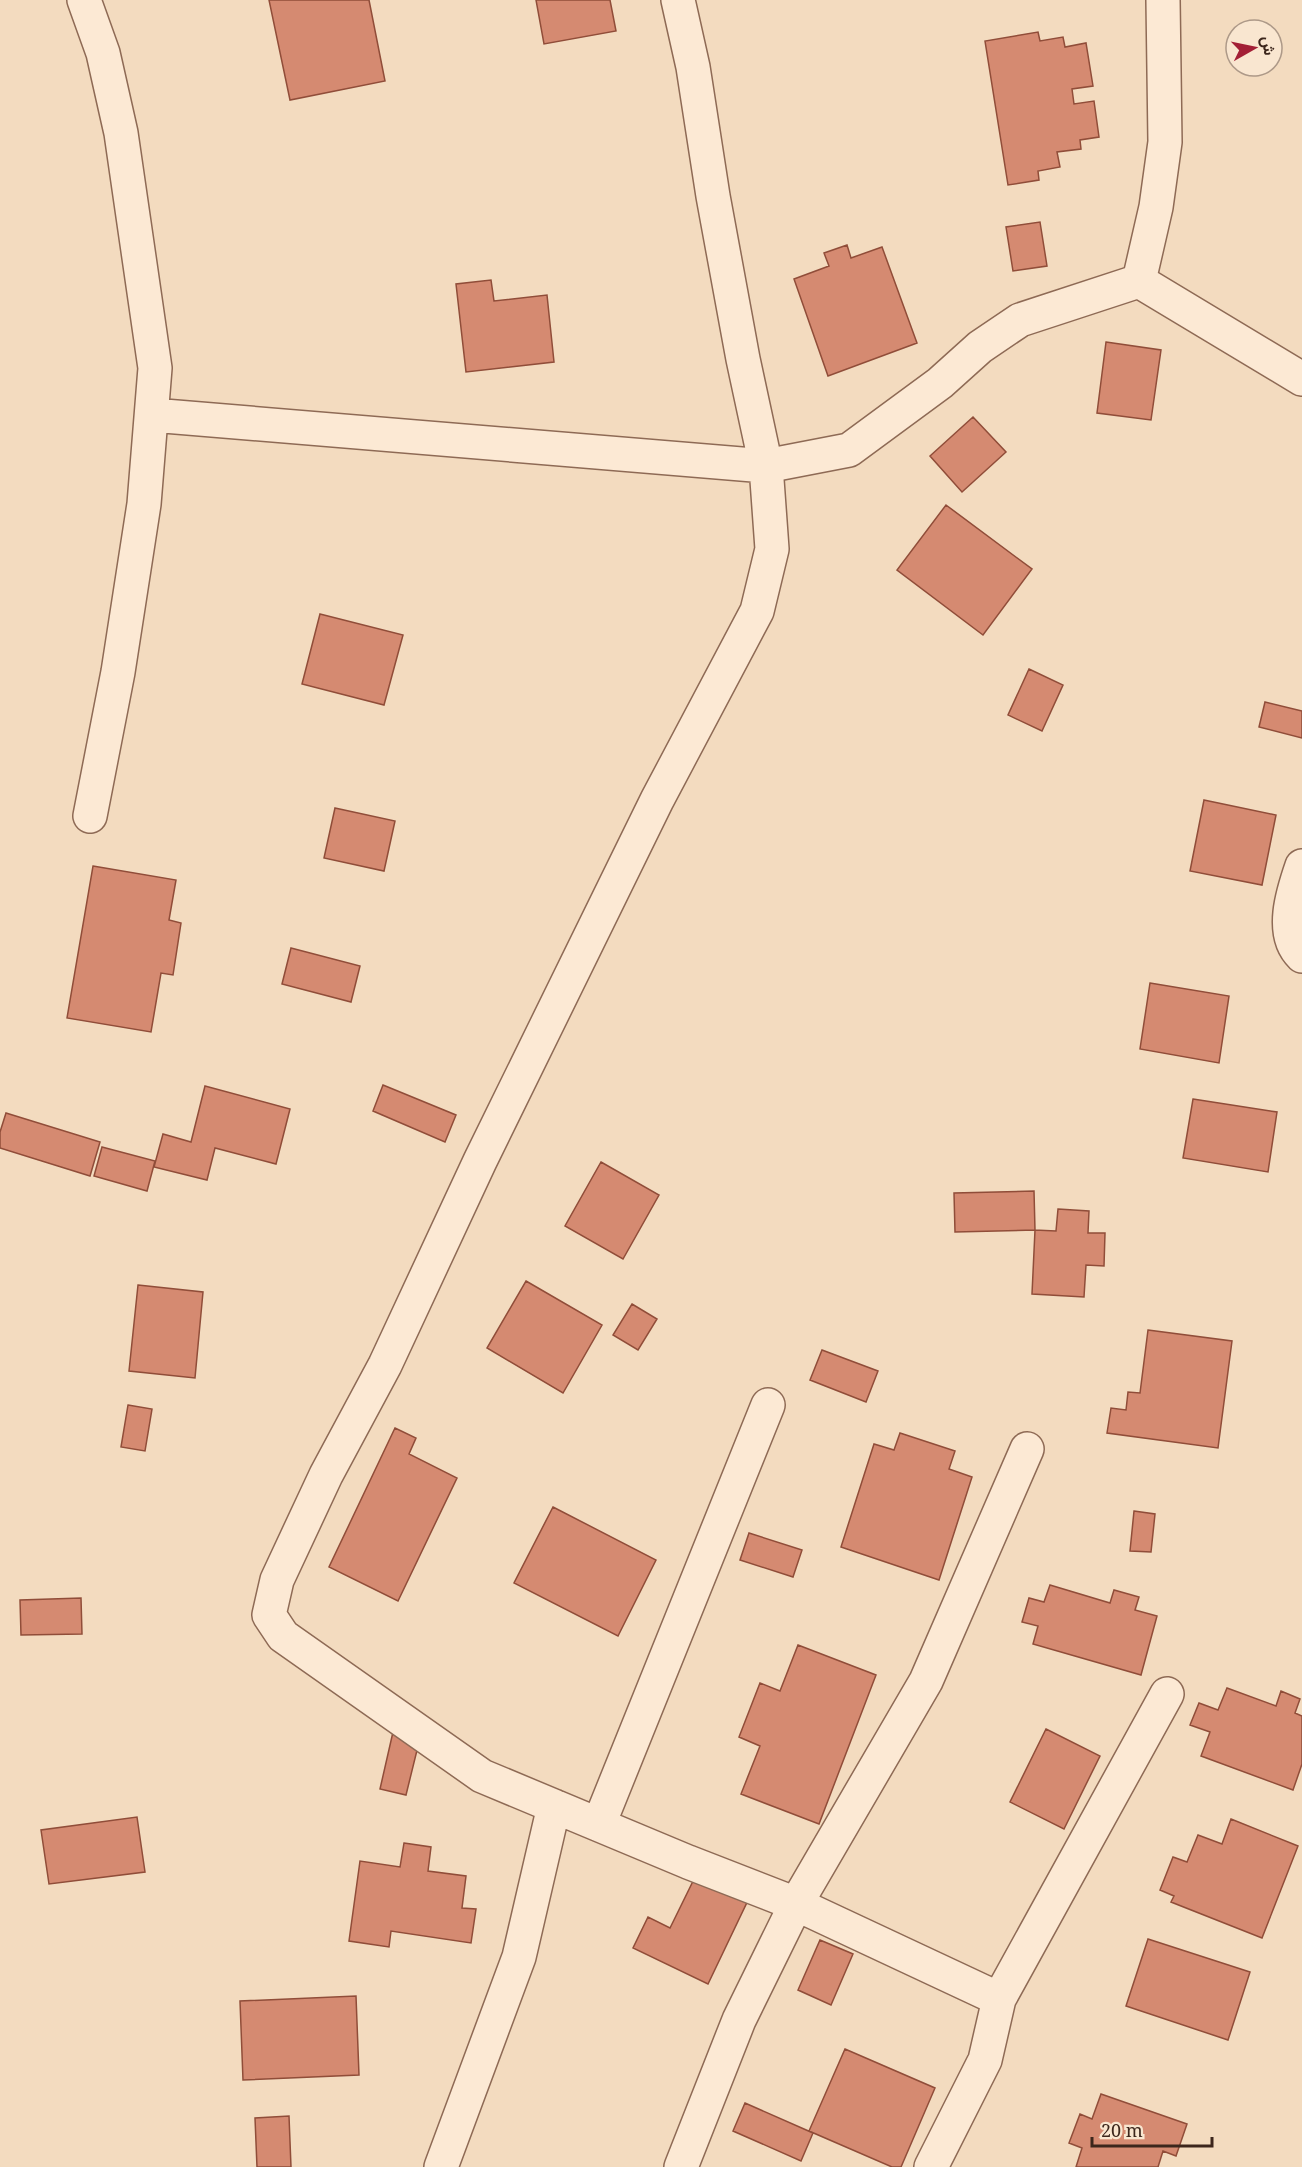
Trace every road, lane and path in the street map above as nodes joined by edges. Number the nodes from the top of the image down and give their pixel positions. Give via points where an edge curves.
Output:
1 (84, 0) edge
2 (678, 0) edge
3 (1163, 0) edge
4 (1139, 281) junction
5 (1302, 379) edge
6 (152, 415) junction
7 (766, 466) junction
8 (90, 816) dead end
9 (1302, 866) edge
10 (1302, 956) edge
11 (768, 1405) dead end
12 (1027, 1449) dead end
13 (1167, 1694) dead end
14 (554, 1806) junction
15 (599, 1824) junction
16 (796, 1904) junction
17 (999, 1999) junction
18 (441, 2167) edge
19 (681, 2167) edge
20 (931, 2167) edge

1 - 6 street via 103,53 121,132 156,368
2 - 7 street
3 - 4 street via 1165,142 1156,207
4 - 5 street
4 - 7 street via 1020,320 849,450
6 - 7 street
6 - 8 street via 144,504 118,672
7 - 14 street via 772,549 757,611 657,800 385,1365 326,1475 277,1580 269,1615 283,1636 482,1776
9 - 10 street via 1289,919 1295,950
11 - 15 street
12 - 16 street via 927,1681
13 - 17 street
14 - 15 street
14 - 18 street via 519,1957
15 - 16 street
16 - 17 street
16 - 19 street via 739,2020
17 - 20 street via 985,2060

